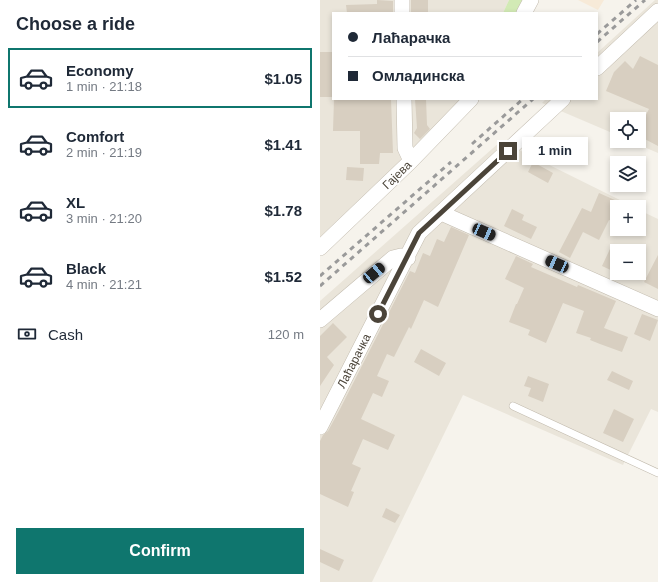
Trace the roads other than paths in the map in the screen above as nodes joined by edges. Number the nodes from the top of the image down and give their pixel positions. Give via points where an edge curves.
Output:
1 (402, 0) edge
2 (530, 0) edge
3 (658, 11) edge
4 (402, 12) edge
5 (524, 12) edge
6 (598, 67) edge
7 (404, 100) edge
8 (470, 100) edge
9 (562, 100) edge
10 (411, 162) junction
11 (441, 212) junction
12 (320, 248) edge
13 (408, 258) junction
14 (658, 309) edge
15 (320, 320) edge
16 (513, 406) dead end
17 (320, 427) edge
18 (658, 473) edge

1 - 4 street
2 - 5 street
3 - 6 street
7 - 10 street via 405,148
8 - 10 street, Гајева
9 - 11 street, Лаћарачка
10 - 12 street, Гајева
11 - 13 street, Лаћарачка via 419,233
11 - 14 street
13 - 15 street via 393,258
13 - 17 street, Лаћарачка
16 - 18 lane

